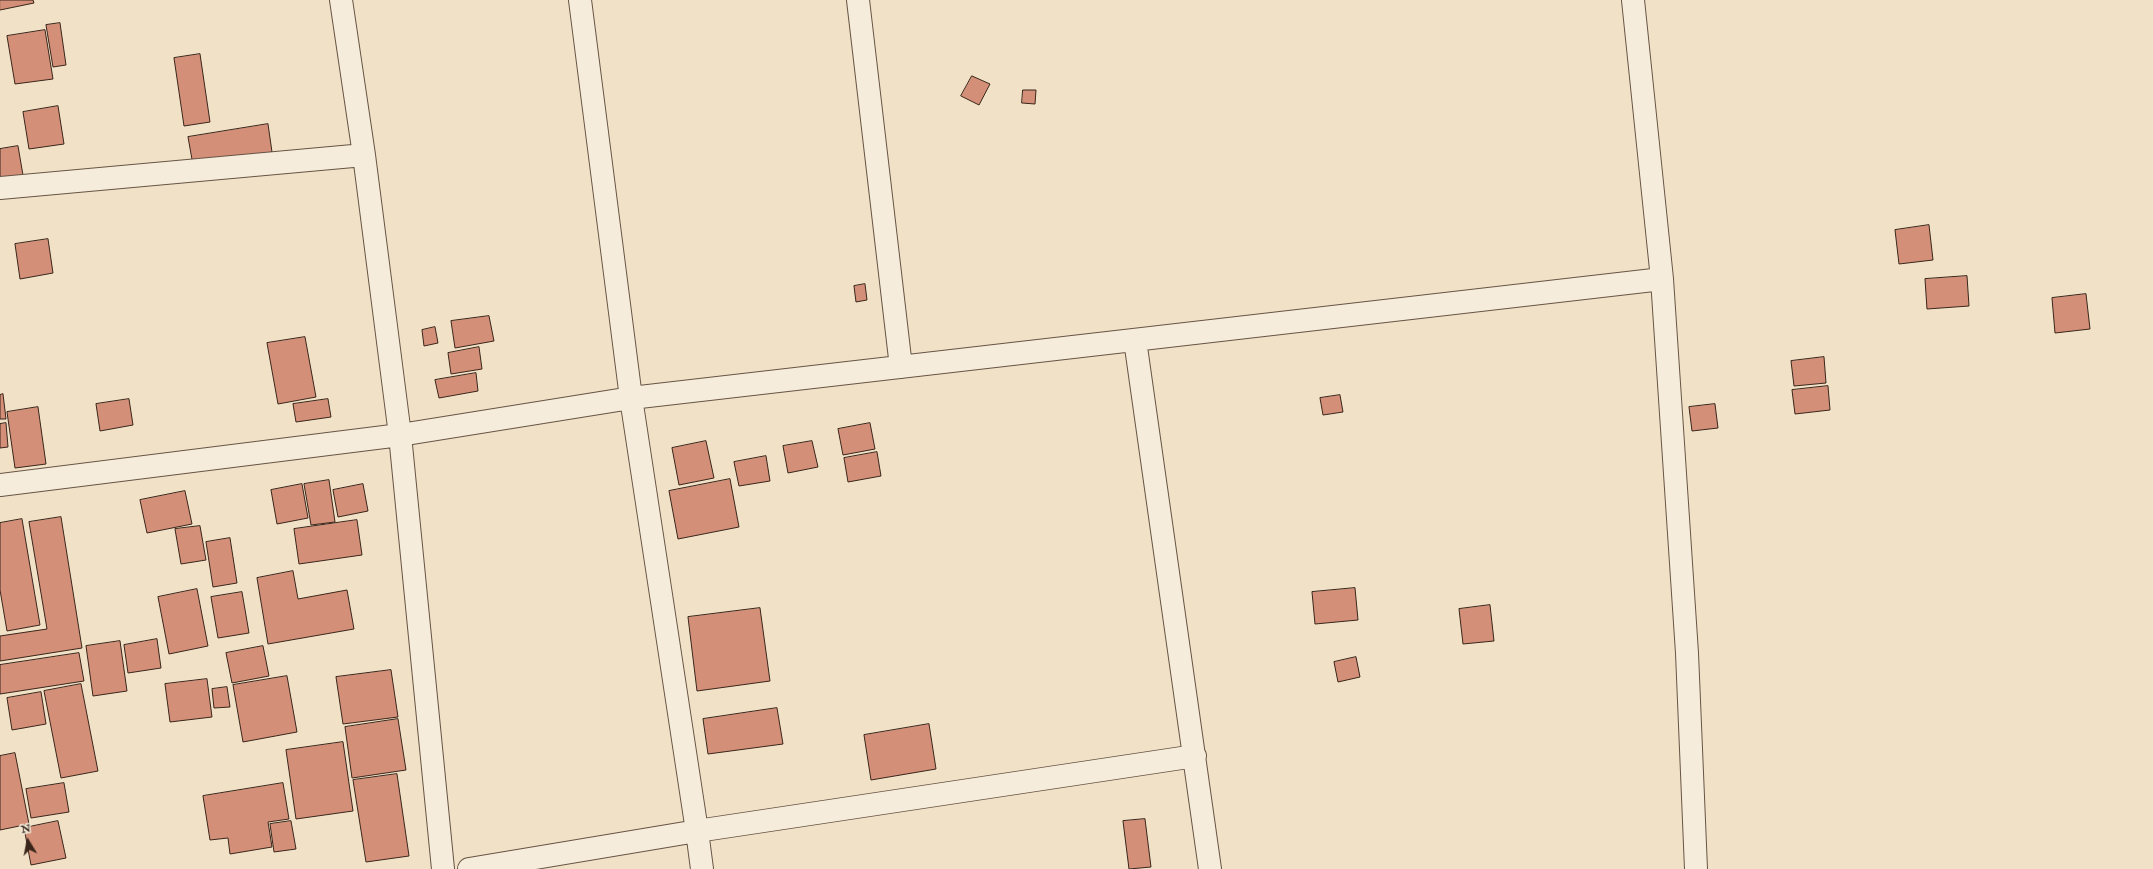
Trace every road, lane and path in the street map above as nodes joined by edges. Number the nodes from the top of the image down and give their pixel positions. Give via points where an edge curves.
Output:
1 (341, 0) edge
2 (580, 0) edge
3 (858, 0) edge
4 (1633, 0) edge
5 (364, 155) junction
6 (0, 188) edge
7 (1662, 279) junction
8 (1136, 340) junction
9 (901, 367) junction
10 (631, 398) junction
11 (400, 436) junction
12 (0, 485) edge
13 (1195, 756) junction
14 (697, 831) junction
15 (443, 869) edge
16 (469, 869) edge
17 (702, 869) edge
18 (1210, 869) edge
19 (1696, 869) edge

1 - 5 street
2 - 10 street
3 - 9 street
4 - 7 street
5 - 6 street
5 - 11 street
7 - 8 street
7 - 19 street via 1687,653
8 - 9 street
8 - 13 street
9 - 10 street
10 - 11 street
10 - 14 street
11 - 12 street
11 - 15 street
13 - 14 street
13 - 18 street
14 - 16 street
14 - 17 street

